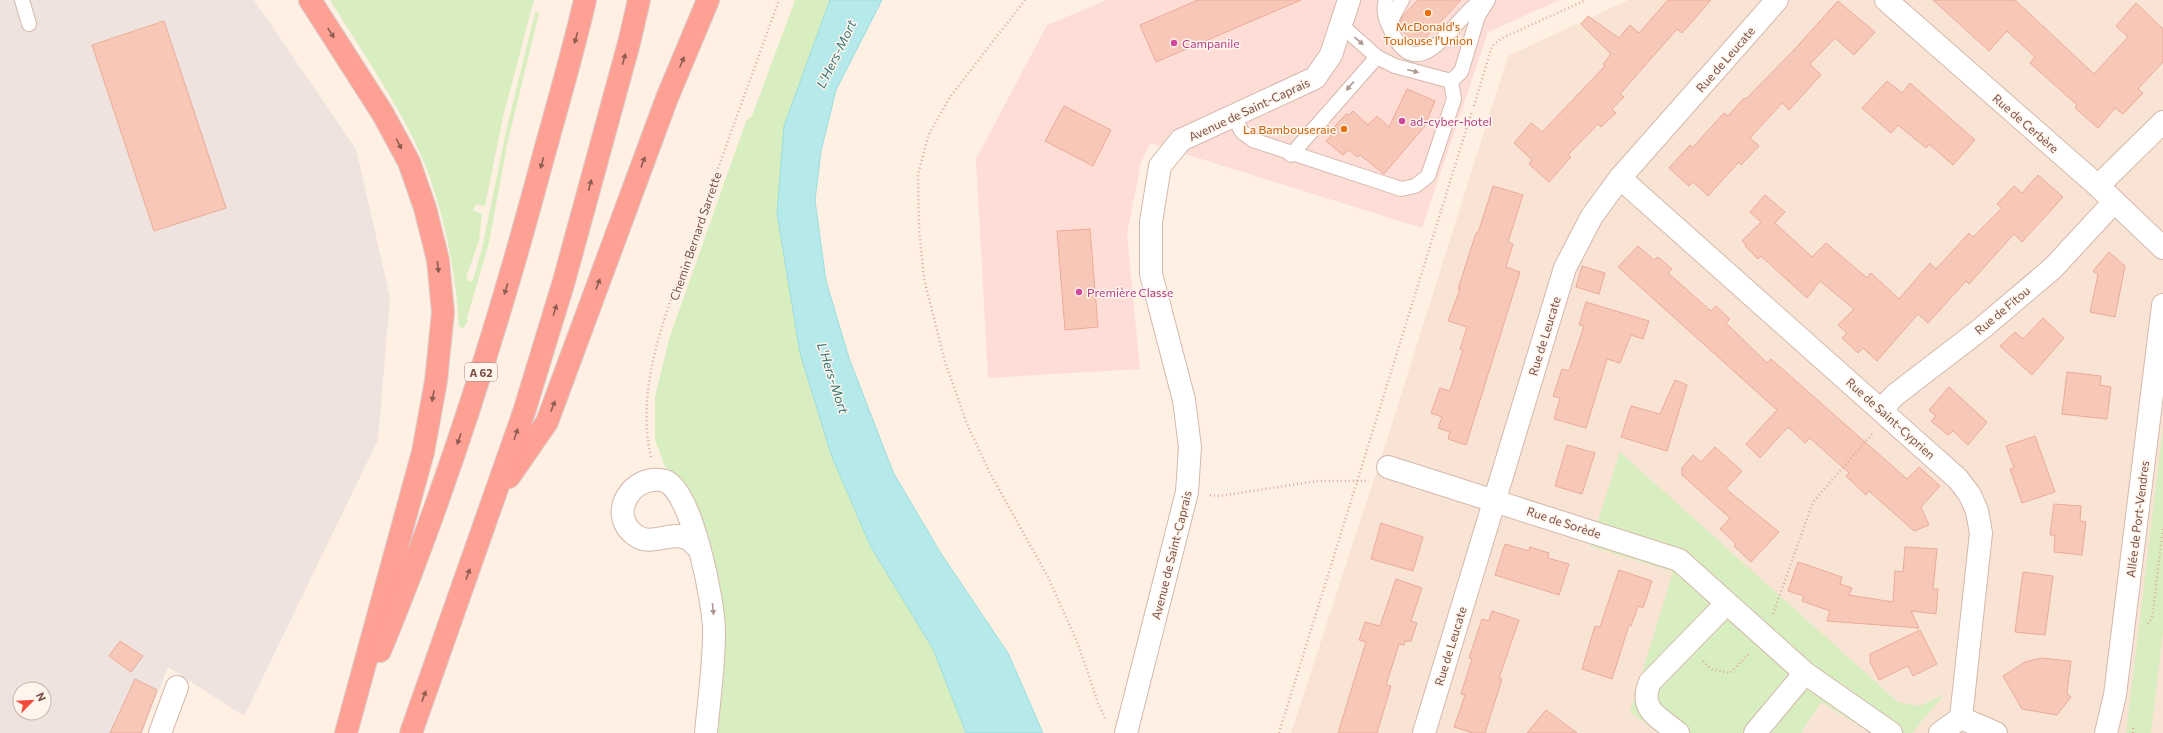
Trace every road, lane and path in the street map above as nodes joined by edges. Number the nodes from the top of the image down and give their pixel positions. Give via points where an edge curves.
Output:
1 (22, 0) edge
2 (310, 0) edge
3 (585, 0) edge
4 (639, 0) edge
5 (708, 0) edge
6 (779, 0) edge
7 (1025, 0) edge
8 (1349, 0) edge
9 (1386, 0) edge
10 (1402, 0) edge
11 (1487, 0) edge
12 (1586, 0) edge
13 (1777, 0) edge
14 (1886, 0) edge
15 (29, 24) dead end
16 (1389, 24) junction
17 (1341, 25) junction
18 (1377, 57) junction
19 (1451, 81) junction
20 (1234, 117) junction
21 (2163, 122) edge
22 (1291, 154) junction
23 (1620, 178) junction
24 (2098, 186) junction
25 (2114, 202) junction
26 (2163, 248) edge
27 (2163, 305) edge
28 (1885, 412) junction
29 (1388, 467) joint
30 (656, 480) junction
31 (1358, 480) junction
32 (1187, 492) junction
33 (495, 498) junction
34 (1494, 499) junction
35 (699, 549) junction
36 (1726, 604) junction
37 (1765, 637) junction
38 (1686, 644) junction
39 (1805, 673) junction
40 (177, 687) dead end
41 (1961, 718) junction
42 (1106, 720) dead end
43 (160, 733) edge
44 (346, 733) edge
45 (411, 733) edge
46 (706, 733) edge
47 (1126, 733) edge
48 (1279, 733) edge
49 (1424, 733) edge
50 (1678, 733) edge
51 (1755, 733) edge
52 (1891, 733) edge
53 (1940, 733) edge
54 (1996, 733) edge
55 (2106, 733) edge

1 - 15 lane
2 -> 44 highway via 383,114 409,162 425,208 438,260 443,312 436,381 423,452
3 -> 44 highway, A 62 via 517,253 467,417 415,566
33 -> 4 highway via 564,281
33 -> 5 highway via 548,422 667,98
6 - 30 path, Chemin Bernard Sarrette via 660,338 648,386 646,414 647,441
7 - 42 path via 950,97 929,134 918,174 919,229 924,279 945,362 967,424 990,473 1049,579 1078,644
8 - 17 street, Avenue de Saint-Caprais
9 - 16 lane via 1384,7
10 - 16 lane
11 - 16 lane via 1474,6 1437,46 1426,53 1413,55 1402,49
11 - 19 lane via 1478,16 1461,72
12 - 31 path via 1502,38 1492,46
13 - 23 street, Rue de Leucate
14 - 24 street, Rue de Cerbère
17 -> 18 lane
17 - 20 street, Avenue de Saint-Caprais via 1331,54 1315,78
18 -> 19 lane via 1395,66
18 -> 22 lane
19 - 22 lane via 1454,99 1428,176 1415,186 1401,189
20 - 22 lane via 1242,132 1252,140
20 - 32 street, Avenue de Saint-Caprais via 1182,140 1160,166 1151,222 1151,274 1184,400 1190,447
21 - 24 street
23 - 28 street, Rue de Saint-Cyprien
23 - 34 street, Rue de Leucate via 1592,216 1565,268
24 - 25 street, Rue de Cerbère
25 - 26 street, Rue de Cerbère
25 - 28 street, Rue de Fitou via 2052,268 1981,329 1895,395
27 - 55 street, Allée de Port-Vendres via 2115,695
28 - 37 path via 1813,502
28 - 41 street, Rue de Saint-Cyprien via 1958,479 1970,495 1977,511 1981,533
29 - 31 path via 1375,482
29 - 34 street, Rue de Sorède
30 - 35 street via 666,482 676,489 690,518
30 - 35 street via 646,481 629,492 623,503 623,516 627,526 644,540 678,536 688,538
31 - 32 path via 1317,481 1220,496
31 - 48 path
32 - 47 street, Avenue de Saint-Caprais
45 -> 33 highway
34 - 36 street, Rue de Sorède via 1679,560
34 - 49 street, Rue de Leucate
35 -> 46 street via 713,606 714,633
36 - 37 street, Rue de Sorède
36 - 38 street
37 - 38 path via 1730,673 1711,669
37 - 39 street, Rue de Sorède
38 - 50 street via 1650,682 1645,699 1648,709
39 - 51 street
39 - 52 street, Rue de Sorède
40 - 43 street
41 - 53 street
41 - 54 street

